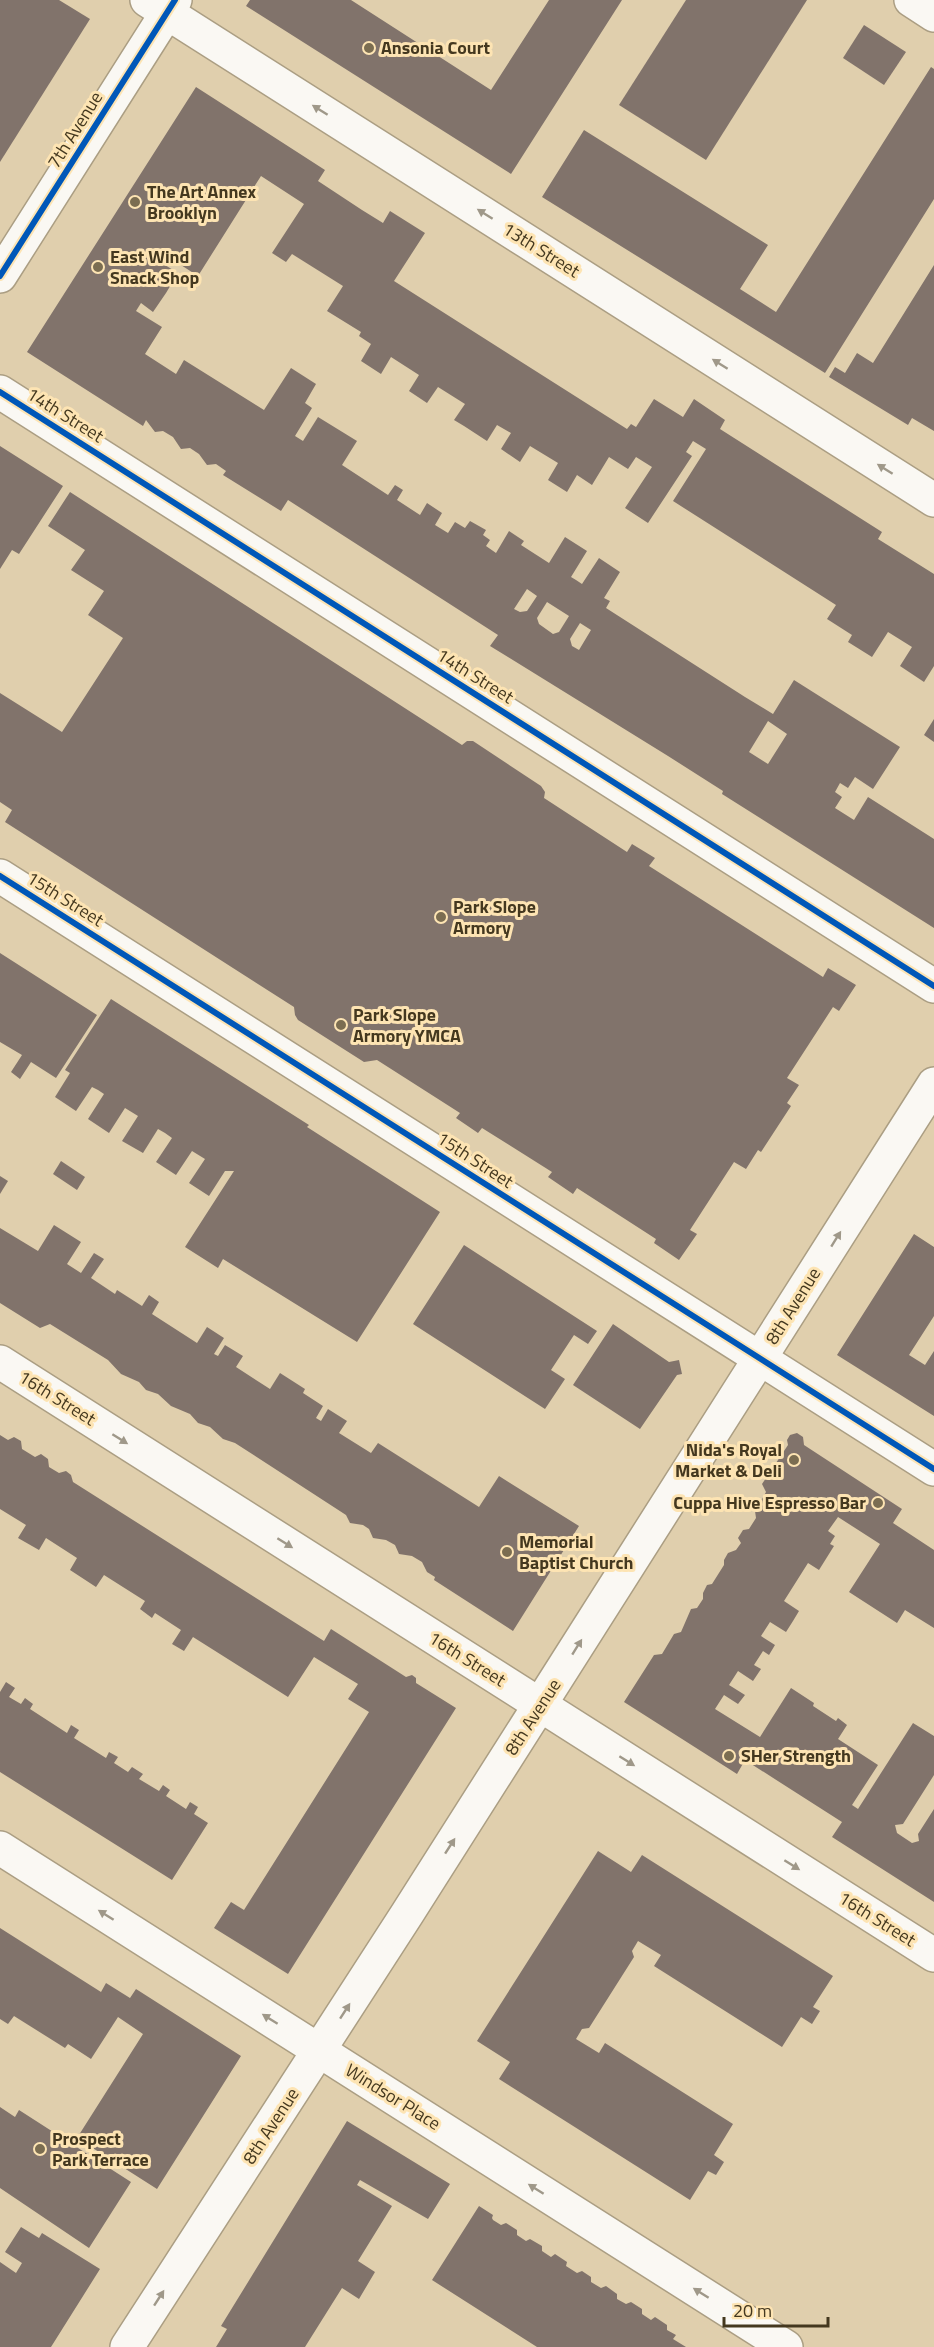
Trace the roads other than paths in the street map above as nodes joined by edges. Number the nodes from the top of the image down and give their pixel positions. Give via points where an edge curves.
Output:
1 (911, 0) edge
2 (163, 4) edge
3 (934, 15) edge
4 (0, 276) edge
5 (0, 392) edge
6 (934, 500) edge
7 (0, 876) edge
8 (934, 986) edge
9 (934, 1084) edge
10 (759, 1359) junction
11 (0, 1362) edge
12 (934, 1468) edge
13 (540, 1705) junction
14 (0, 1848) edge
15 (934, 1955) edge
16 (320, 2051) junction
17 (127, 2347) edge
18 (786, 2347) edge

1 - 3 street
2 - 4 street, 7th Avenue
6 -> 2 street, 13th Street
5 - 8 street, 14th Street
7 - 10 street, 15th Street
10 -> 9 street, 8th Avenue
10 - 12 street, 15th Street
13 -> 10 street, 8th Avenue
11 -> 13 street, 16th Street
13 -> 15 street, 16th Street
16 -> 13 street, 8th Avenue
16 -> 14 street, Windsor Place
17 -> 16 street, 8th Avenue
18 -> 16 street, Windsor Place

